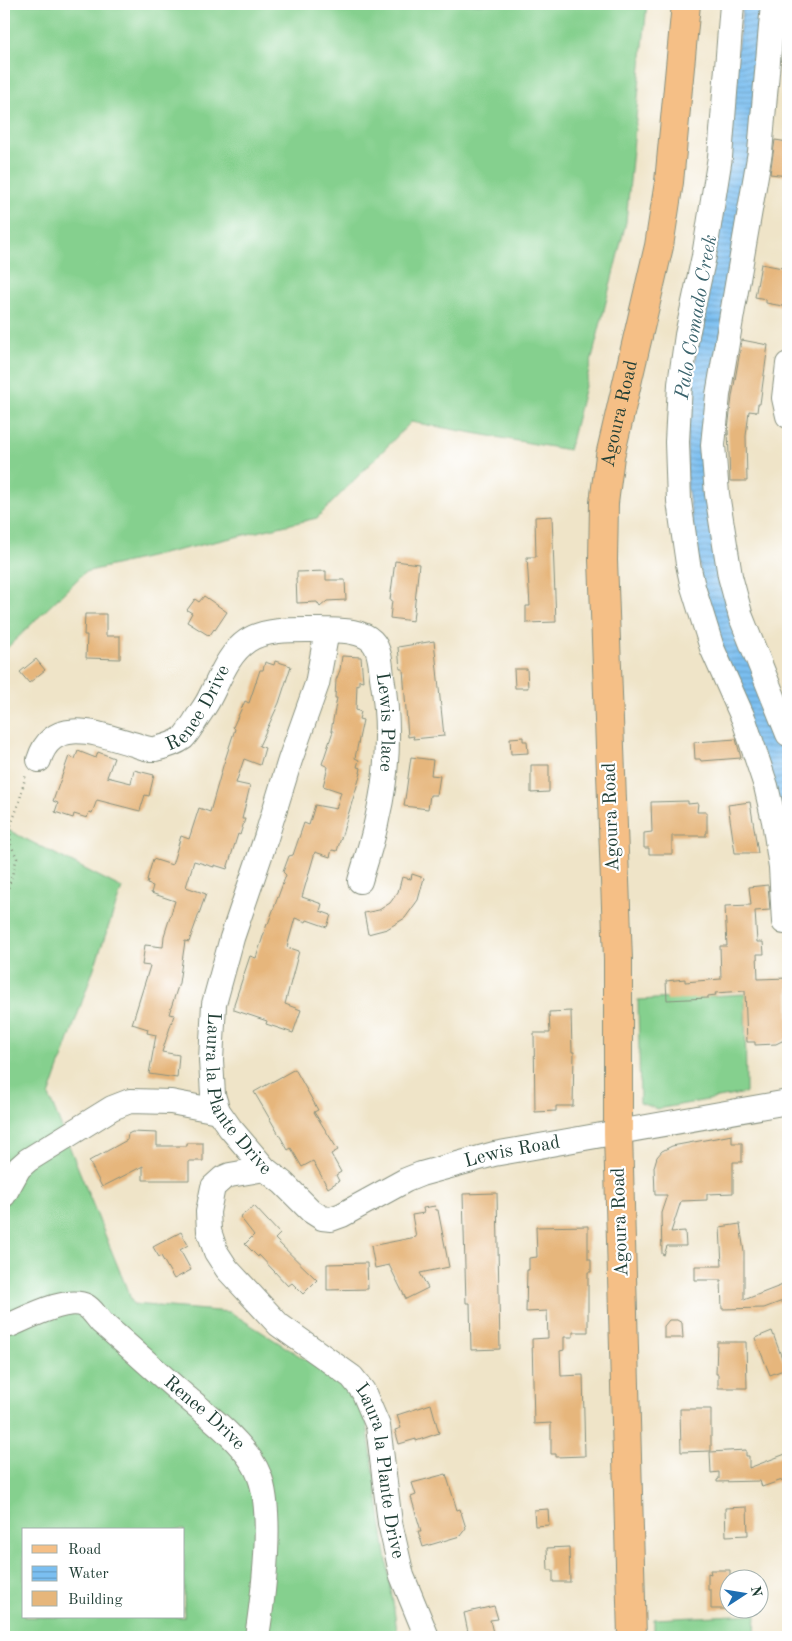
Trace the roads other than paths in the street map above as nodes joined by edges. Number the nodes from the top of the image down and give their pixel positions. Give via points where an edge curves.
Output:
1 (686, 4) edge
2 (732, 4) edge
3 (772, 4) edge
4 (788, 364) edge
5 (788, 416) edge
6 (327, 630) junction
7 (788, 734) edge
8 (40, 760) road end
9 (360, 881) dead end
10 (784, 922) dead end
11 (788, 1102) edge
12 (218, 1111) junction
13 (618, 1133) junction
14 (264, 1169) junction
15 (4, 1195) edge
16 (4, 1325) edge
17 (257, 1637) edge
18 (427, 1637) edge
19 (632, 1637) edge

1 - 13 main road, Agoura Road via 669,182 659,246 610,456 604,503 602,560 618,960
2 - 10 street via 720,157 680,384 677,442 680,501 693,587 712,648 744,720 766,786 774,821
3 - 7 street via 760,152 718,395 713,445 730,576 741,616
4 - 5 street via 784,398
6 - 8 street, Renee Drive via 293,630 260,635 247,641 221,674 210,699 184,738 168,746 152,749 74,730 49,742
6 - 9 street, Lewis Place via 353,633 372,641 379,656 386,695 384,778
6 - 12 street, Laura la Plante Drive via 317,684 232,938 214,1004 211,1060 213,1096
11 - 13 street, Lewis Road
12 - 14 street, Laura la Plante Drive
12 - 15 street via 171,1102 130,1101 112,1108 28,1160 19,1168
13 - 14 street, Lewis Road via 494,1154 421,1174 331,1219 311,1211
13 - 19 main road, Agoura Road
14 - 18 street, Laura la Plante Drive via 230,1175 213,1187 208,1212 209,1231 216,1252 232,1276 279,1325 352,1378 363,1391 378,1426 390,1523 402,1576
16 - 17 street, Renee Drive via 57,1306 72,1303 86,1306 224,1430 252,1460 265,1496 266,1534

